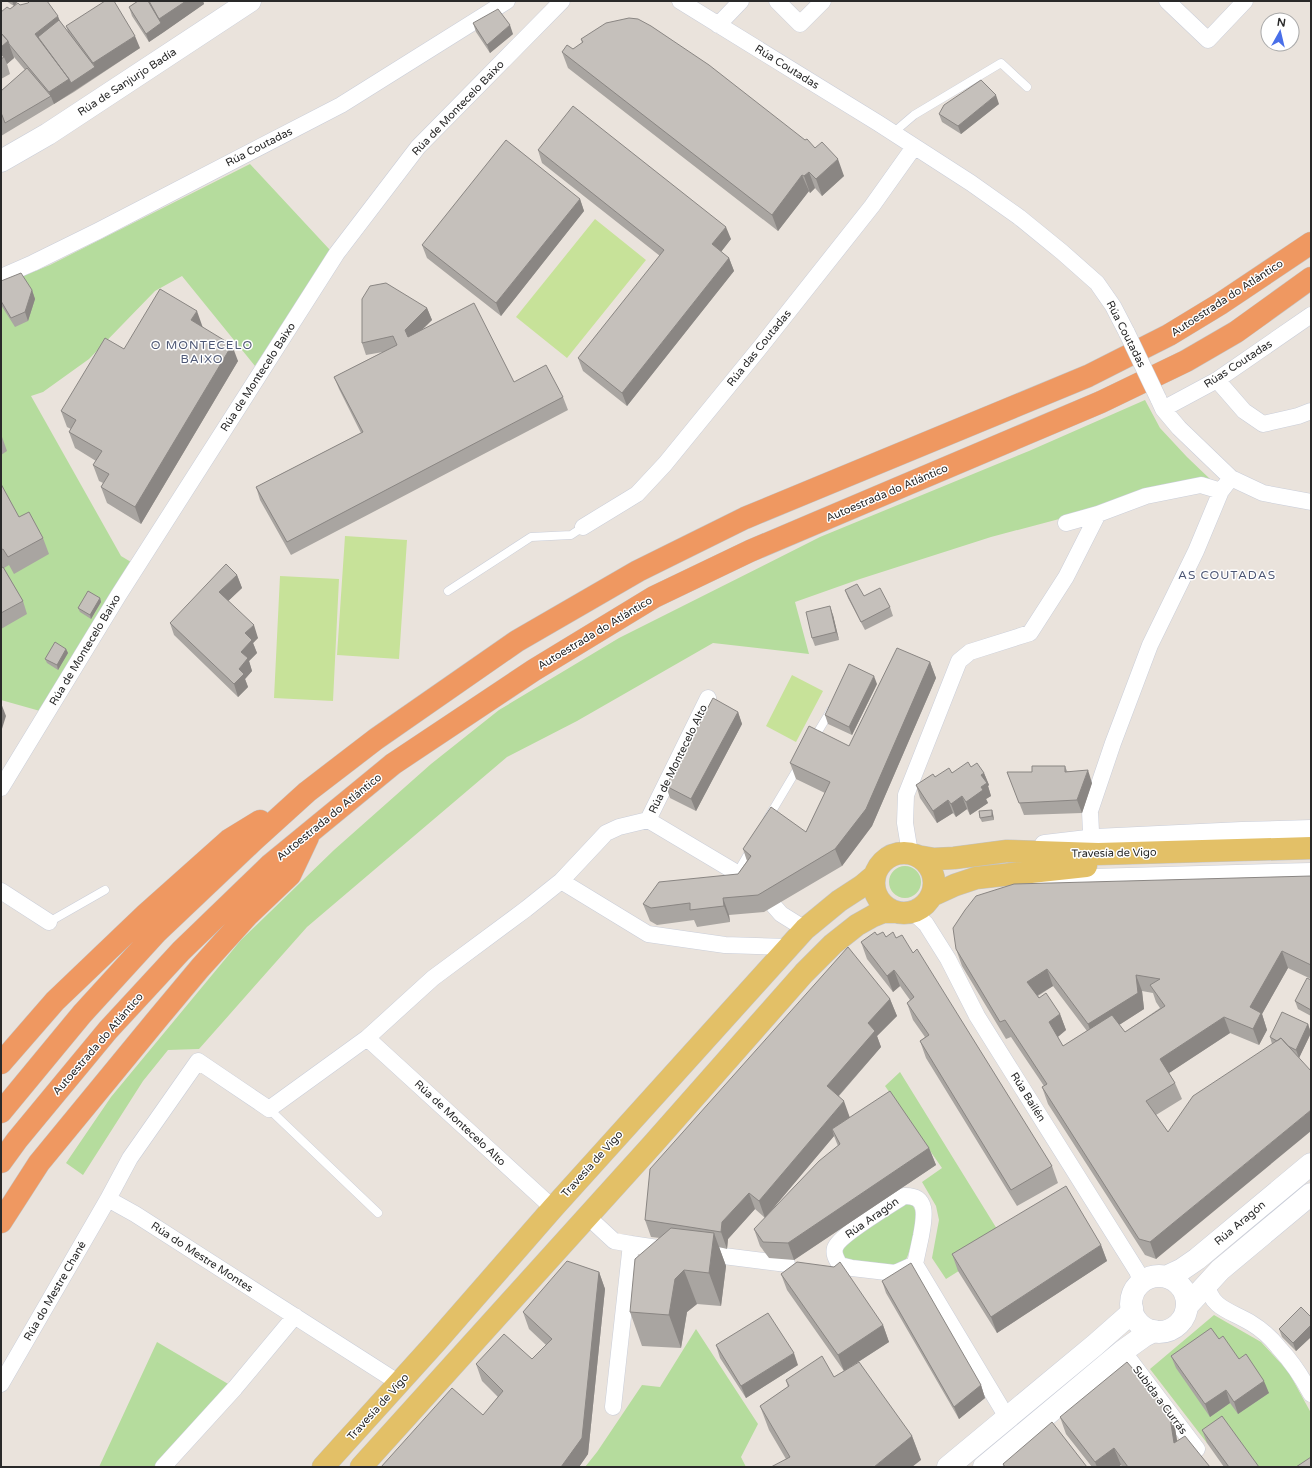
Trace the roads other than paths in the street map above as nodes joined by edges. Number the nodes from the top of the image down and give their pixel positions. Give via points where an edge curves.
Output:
1 (250, 1) edge
2 (507, 1) edge
3 (562, 1) edge
4 (680, 1) edge
5 (741, 1) edge
6 (777, 1) edge
7 (823, 1) edge
8 (1167, 1) edge
9 (1245, 1) edge
10 (718, 25) junction
11 (1027, 87) dead end
12 (893, 133) junction
13 (914, 147) junction
14 (1, 160) edge
15 (1311, 243) edge
16 (1, 277) edge
17 (1311, 278) edge
18 (1311, 315) edge
19 (1217, 380) junction
20 (1161, 404) junction
21 (1311, 411) edge
22 (1231, 478) junction
23 (1221, 491) junction
24 (1311, 502) edge
25 (1098, 514) junction
26 (1066, 523) dead end
27 (583, 527) joint
28 (448, 591) dead end
29 (708, 698) dead end
30 (834, 705) edge
31 (810, 746) edge
32 (803, 759) edge
33 (1, 788) edge
34 (307, 792) junction
35 (648, 820) junction
36 (764, 826) edge
37 (312, 830) junction
38 (1311, 831) edge
39 (756, 839) edge
40 (1096, 840) junction
41 (1311, 848) edge
42 (1007, 852) junction
43 (913, 855) junction
44 (1311, 860) edge
45 (737, 872) junction
46 (875, 874) junction
47 (1006, 874) junction
48 (1311, 874) edge
49 (561, 881) junction
50 (749, 884) edge
51 (105, 890) dead end
52 (1, 891) edge
53 (931, 896) junction
54 (774, 906) edge
55 (905, 912) junction
56 (49, 922) joint
57 (805, 930) junction
58 (789, 947) junction
59 (367, 1038) junction
60 (1, 1063) edge
61 (269, 1109) junction
62 (1, 1112) edge
63 (1, 1162) edge
64 (1311, 1164) edge
65 (1311, 1194) edge
66 (108, 1199) junction
67 (553, 1208) junction
68 (378, 1213) dead end
69 (586, 1216) junction
70 (1, 1222) edge
71 (631, 1244) junction
72 (787, 1264) dead end
73 (915, 1264) junction
74 (1166, 1277) junction
75 (1207, 1284) junction
76 (1140, 1285) junction
77 (1187, 1306) junction
78 (1132, 1308) junction
79 (295, 1316) junction
80 (1154, 1331) junction
81 (1123, 1351) junction
82 (399, 1383) junction
83 (1, 1384) edge
84 (1311, 1394) edge
85 (613, 1407) dead end
86 (1008, 1419) junction
87 (1197, 1449) edge
88 (163, 1467) edge
89 (322, 1467) edge
90 (361, 1467) edge
91 (948, 1467) edge
92 (984, 1467) edge

1 - 14 main road, Rúa de Sanjurjo Badía via 48,134
2 - 16 street, Rúa Coutadas via 341,105 105,227
3 - 33 street, Rúa de Montecelo Baixo via 418,147 337,253 118,596
4 - 10 street, Rúa Coutadas
5 - 10 street
6 - 7 street via 800,24
8 - 9 street via 1208,40
10 - 12 street, Rúa Coutadas
11 - 12 lane via 1001,63 914,115
12 - 13 street, Rúa Coutadas
13 - 20 street, Rúa Coutadas, bridge via 1004,206 1084,270 1106,294
13 - 27 street, Rúa das Coutadas via 872,206 665,464 637,494
15 - 34 highway, Autoestrada do Atlántico via 1169,335 1088,376 745,518 638,571 517,641 376,739
17 - 37 highway, Autoestrada do Atlántico via 1236,332 1172,368 1101,402 750,552 654,597 534,670 399,760
18 - 19 street, Rúas Coutadas
19 - 20 street, Rúas Coutadas
19 - 21 street via 1244,411 1262,424
20 - 22 street, Rúa Coutadas via 1179,428
22 - 23 street
22 - 24 street, Rúa Coutadas via 1263,494
23 - 25 street via 1201,485 1146,496
23 - 40 street via 1196,551 1150,645 1110,749 1090,811 1092,836
25 - 26 street
25 - 43 street via 1066,577 1030,633 970,652 959,661 906,795 905,823
27 - 28 lane via 571,535 531,537
29 - 35 street, Rúa de Montecelo Alto
30 - 31 lane
32 - 36 lane
34 - 60 highway via 229,840 146,914 55,1001
34 - 62 highway, Autoestrada do Atlántico via 156,932 82,1014
35 - 45 street, Rúa de Montecelo Alto
35 - 49 street, Rúa de Montecelo Alto via 619,826 606,833
37 - 63 highway, Autoestrada do Atlántico via 270,864 181,951 108,1030
37 - 70 highway via 290,875 247,916 159,1017 39,1163
38 - 40 main road
39 - 45 lane
40 - 42 main road
41 - 42 main road, Travesía de Vigo via 1098,854
42 - 43 main road, Travesía de Vigo via 934,859
43 - 46 main road via 892,855 879,866
43 - 53 main road via 925,861 934,877
44 - 47 main road, Travesía de Vigo via 1083,866
45 - 50 street, Rúa de Montecelo Alto
46 - 55 main road via 874,884 880,902 888,908
46 - 57 main road, Travesía de Vigo
47 - 48 main road via 1092,880
47 - 53 main road, Travesía de Vigo via 976,878
49 - 58 street via 648,934 725,945
49 - 59 street, Rúa de Montecelo Alto via 433,978
51 - 56 lane
52 - 56 street
53 - 55 main road via 920,908
54 - 57 street via 781,914
55 - 69 main road via 883,912 873,916 833,944
55 - 76 street, Rúa Bailén via 926,924 948,959 977,1016 1137,1271
57 - 58 main road, Travesía de Vigo
58 - 67 main road, Travesía de Vigo
59 - 61 street, Rúa de Montecelo Alto
59 - 67 street, Rúa de Montecelo Alto
61 - 66 street via 198,1061 130,1158
61 - 68 lane
64 - 74 main road, Rúa Aragón via 1197,1259
65 - 75 main road via 1220,1270
66 - 79 street, Rúa do Mestre Montes
66 - 83 street, Rúa do Mestre Chané
67 - 82 main road, Travesía de Vigo
69 - 71 street via 614,1241
69 - 90 main road
71 - 72 street
71 - 85 street
73 - 73 street, Rúa Aragón via 924,1210 921,1202 912,1196 904,1196 844,1236 834,1249 834,1257 840,1265 852,1268 896,1273
73 - 86 street
74 - 76 main road via 1152,1278
74 - 77 main road via 1179,1285 1187,1298
75 - 77 main road
75 - 84 street via 1209,1293 1219,1305 1252,1323 1279,1347 1296,1368
76 - 78 main road via 1132,1300
77 - 80 main road via 1180,1323 1163,1332
78 - 80 main road via 1139,1323
78 - 86 main road via 1129,1315 1096,1345
79 - 82 street, Rúa do Mestre Montes
79 - 88 street via 235,1388
80 - 81 main road
81 - 87 street, Subida a Currás
81 - 92 main road
82 - 89 main road, Travesía de Vigo
86 - 91 main road

